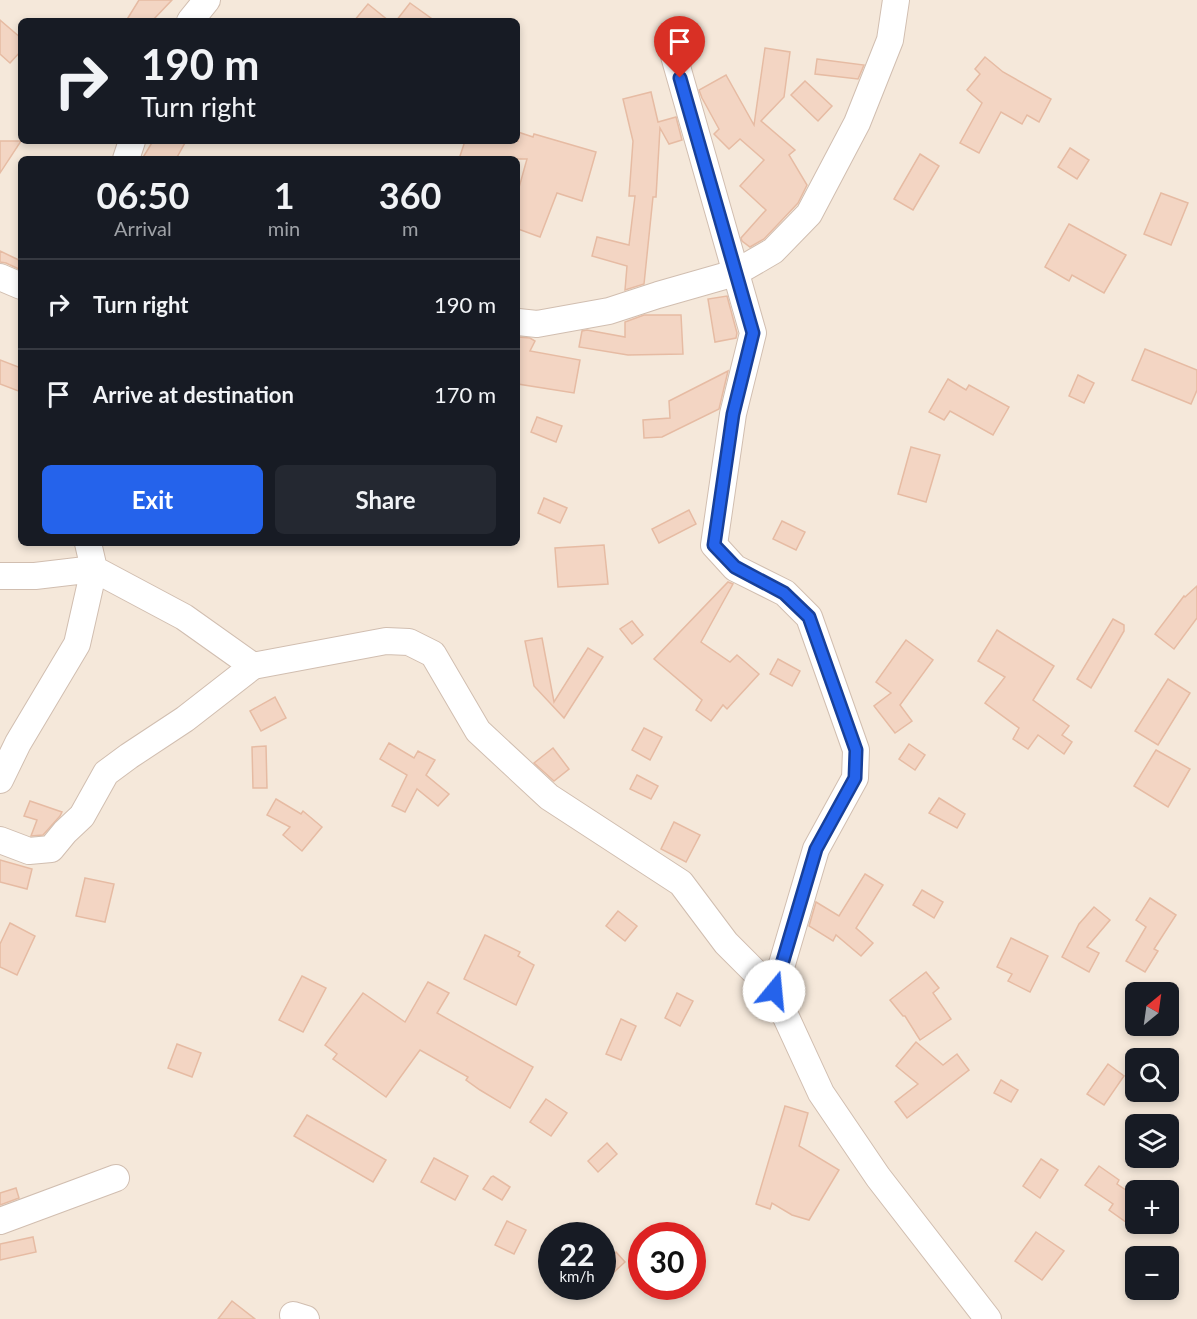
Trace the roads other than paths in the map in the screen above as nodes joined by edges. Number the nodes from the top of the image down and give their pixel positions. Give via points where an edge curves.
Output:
1 (207, 0) edge
2 (896, 0) edge
3 (192, 18) edge
4 (674, 56) dead end
5 (735, 273) junction
6 (0, 277) edge
7 (18, 285) edge
8 (520, 322) edge
9 (89, 546) edge
10 (94, 569) junction
11 (0, 576) edge
12 (253, 666) junction
13 (0, 780) edge
14 (0, 840) edge
15 (774, 991) junction
16 (116, 1178) dead end
17 (0, 1221) edge
18 (988, 1319) edge

1 - 3 street
2 - 5 street via 890,40 857,123 809,214 773,251
4 - 5 street
5 - 8 street via 609,311 537,324
5 - 15 street via 753,333 733,414 714,545 735,567 784,593 809,617 856,750 855,778 816,849
6 - 7 street
9 - 10 street
10 - 11 street
10 - 12 street via 184,617
10 - 13 street via 77,644
12 - 14 street via 106,773 82,816 51,849 30,851
12 - 15 street via 386,641 409,642 433,654 478,731 549,797 681,882 726,943
15 - 18 street via 821,1093 878,1177
16 - 17 street

